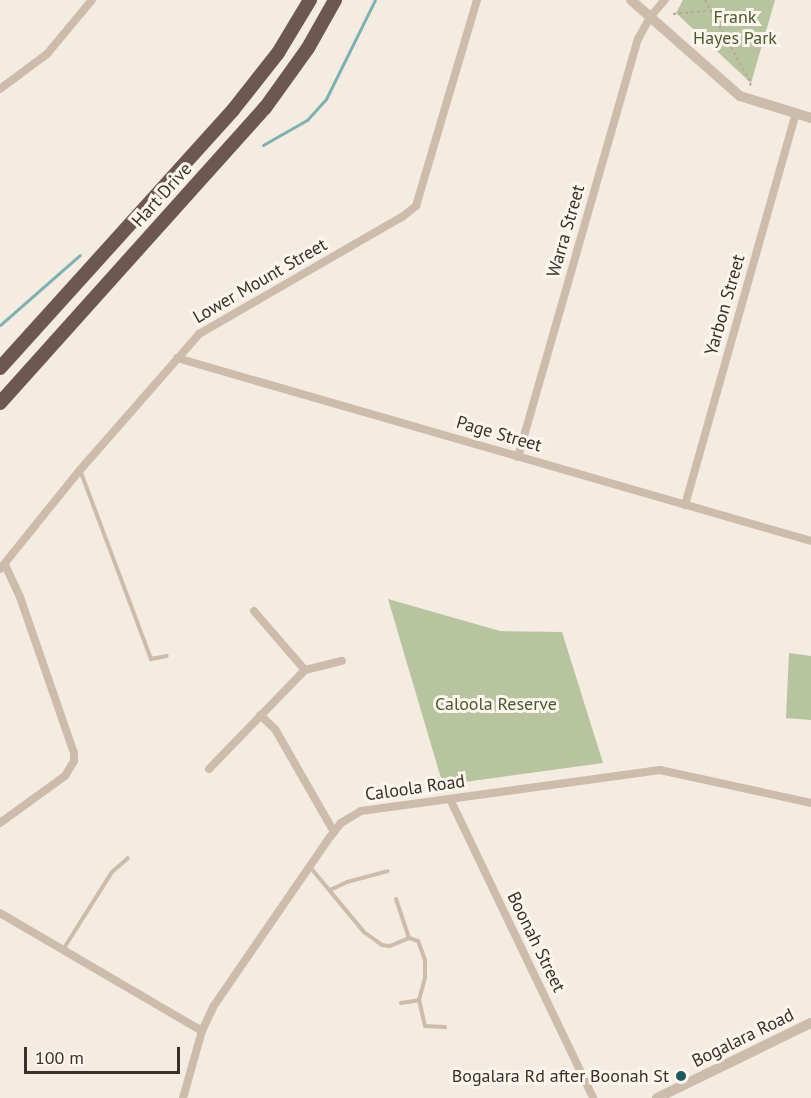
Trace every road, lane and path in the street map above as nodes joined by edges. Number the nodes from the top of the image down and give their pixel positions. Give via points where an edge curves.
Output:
1 (92, 0) edge
2 (310, 0) edge
3 (335, 0) edge
4 (477, 0) edge
5 (631, 0) edge
6 (665, 0) edge
7 (705, 0) edge
8 (711, 11) junction
9 (673, 14) dead end
10 (650, 17) junction
11 (750, 87) dead end
12 (0, 89) edge
13 (796, 114) junction
14 (811, 118) edge
15 (177, 358) junction
16 (0, 368) edge
17 (0, 403) edge
18 (518, 457) junction
19 (80, 470) junction
20 (685, 505) junction
21 (811, 541) edge
22 (3, 567) edge
23 (254, 611) dead end
24 (167, 656) dead end
25 (342, 662) dead end
26 (305, 670) junction
27 (260, 715) junction
28 (209, 769) dead end
29 (450, 799) junction
30 (811, 803) edge
31 (0, 823) edge
32 (334, 832) junction
33 (128, 858) dead end
34 (310, 867) junction
35 (388, 871) dead end
36 (330, 890) junction
37 (396, 898) dead end
38 (0, 913) edge
39 (409, 938) junction
40 (64, 948) junction
41 (419, 1000) junction
42 (401, 1002) dead end
43 (811, 1023) edge
44 (445, 1027) dead end
45 (202, 1031) junction
46 (183, 1098) edge
47 (593, 1098) edge
48 (657, 1098) edge

1 - 12 street via 46,54
2 - 16 highway, Hart Drive via 278,52 233,110
3 - 17 highway, Hart Drive via 308,48 265,108
4 - 15 street, Lower Mount Street via 416,206 199,334
5 - 10 street
6 - 10 street, Warra Street
7 - 8 path
8 - 9 path
8 - 11 path
10 - 13 street via 740,96
10 - 18 street, Warra Street via 638,39
13 - 14 street
13 - 20 street, Yarbon Street
15 - 18 street, Page Street
15 - 19 street, Lower Mount Street
18 - 20 street, Page Street
19 - 22 street, Lower Mount Street
19 - 24 lane via 151,659
20 - 21 street, Page Street
22 - 31 street via 24,608 74,761 65,776
23 - 26 street
25 - 26 street
26 - 27 street
27 - 28 street
27 - 32 street via 275,729
29 - 30 street, Caloola Road via 660,771
29 - 32 street, Caloola Road via 361,811
29 - 47 street, Boonah Street
32 - 34 street, Caloola Road
33 - 40 lane via 112,872
34 - 36 lane
34 - 45 street, Caloola Road via 213,1007
35 - 36 lane
36 - 39 lane via 364,932 382,945
37 - 39 lane
38 - 40 street
39 - 41 lane via 418,941 424,960 425,977
40 - 45 street
41 - 42 lane
41 - 44 lane via 425,1026
43 - 48 street, Bogalara Road
45 - 46 street, Caloola Road

